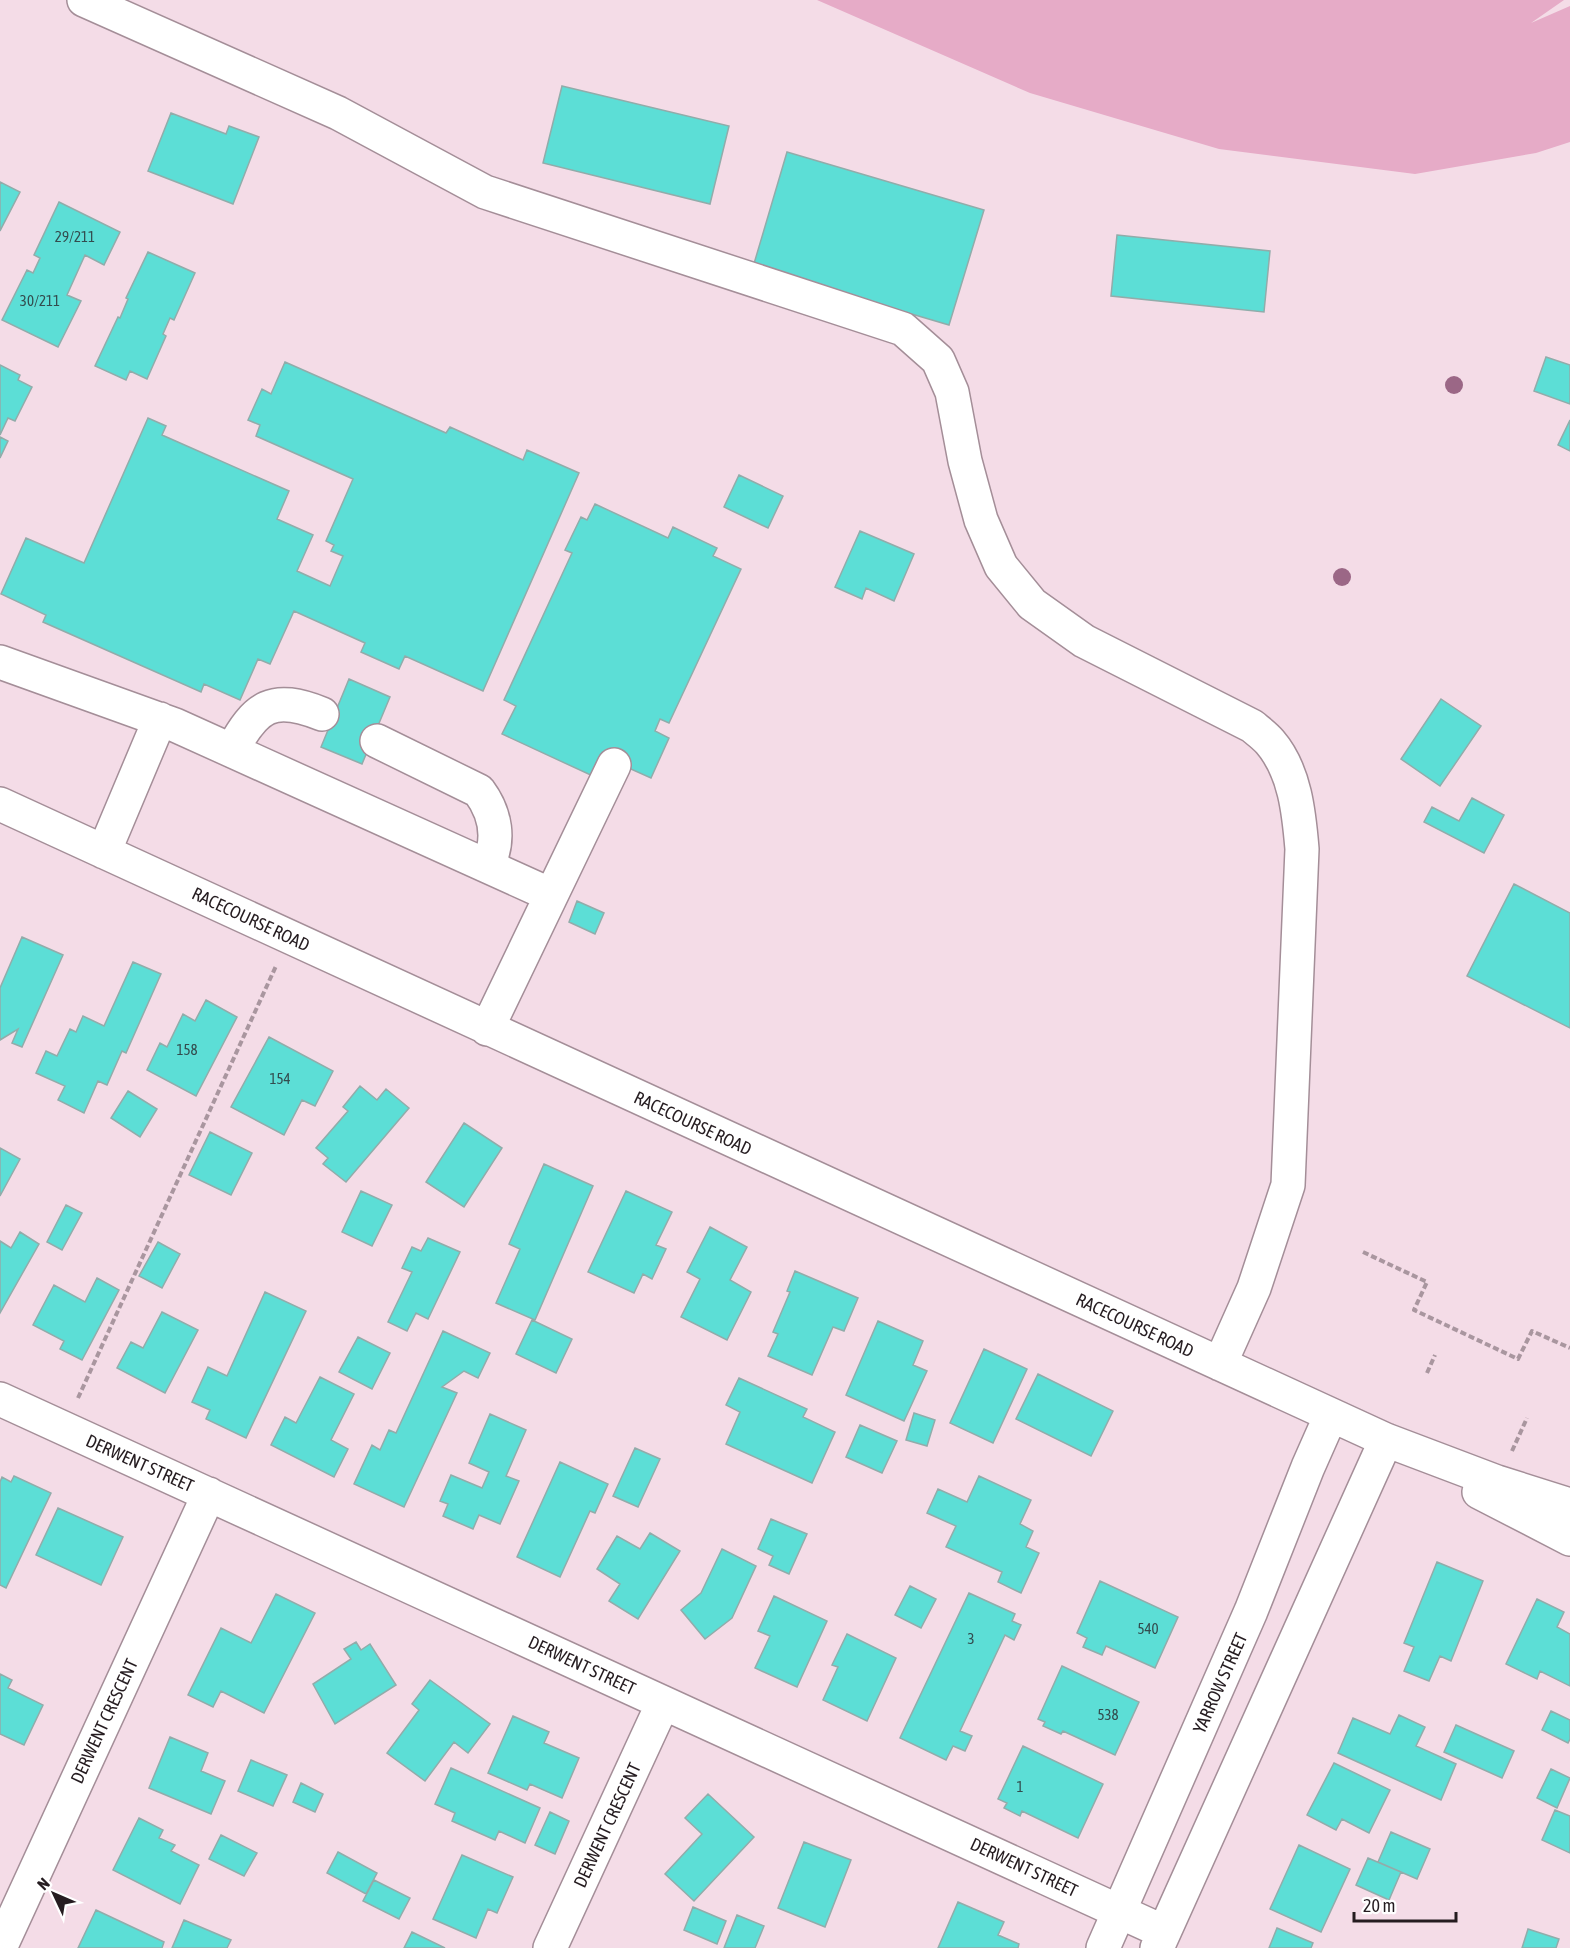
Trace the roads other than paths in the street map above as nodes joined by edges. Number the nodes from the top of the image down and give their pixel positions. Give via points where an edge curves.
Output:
1 (84, 0) edge
2 (0, 662) edge
3 (322, 714) dead end
4 (160, 719) junction
5 (377, 741) dead end
6 (232, 750) junction
7 (614, 765) dead end
8 (0, 804) edge
9 (105, 852) junction
10 (488, 865) junction
11 (551, 895) junction
12 (487, 1029) junction
13 (1220, 1364) junction
14 (0, 1399) edge
15 (1331, 1415) junction
16 (1386, 1440) junction
17 (209, 1494) junction
18 (1570, 1505) edge
19 (1570, 1539) edge
20 (663, 1703) junction
21 (1119, 1911) junction
22 (1160, 1940) edge
23 (0, 1948) edge
24 (550, 1948) edge
25 (1103, 1948) edge

1 - 13 street via 338,113 485,192 903,329 938,360 952,392 981,520 1001,566 1032,604 1084,641 1252,726 1270,742 1285,768 1298,805 1302,849 1288,1185 1254,1288
2 - 4 street
3 - 6 street via 305,707 269,706 248,724
4 - 6 street
4 - 9 street
5 - 10 street via 479,791 487,802 495,830 494,853
6 - 10 street
7 - 11 street
8 - 9 street, RACECOURSE ROAD
9 - 12 street, RACECOURSE ROAD
10 - 11 street
11 - 12 street
12 - 13 street, RACECOURSE ROAD
13 - 15 street, RACECOURSE ROAD
14 - 17 street, DERWENT STREET
15 - 16 street, RACECOURSE ROAD
15 - 21 street, YARROW STREET via 1251,1611
16 - 18 street, RACECOURSE ROAD
16 - 19 street, RACECOURSE ROAD
16 - 22 street
17 - 20 street, DERWENT STREET
17 - 23 street, DERWENT CRESCENT
20 - 21 street, DERWENT STREET
20 - 24 street, DERWENT CRESCENT
21 - 22 street, DERWENT STREET
21 - 25 street, YARROW STREET

